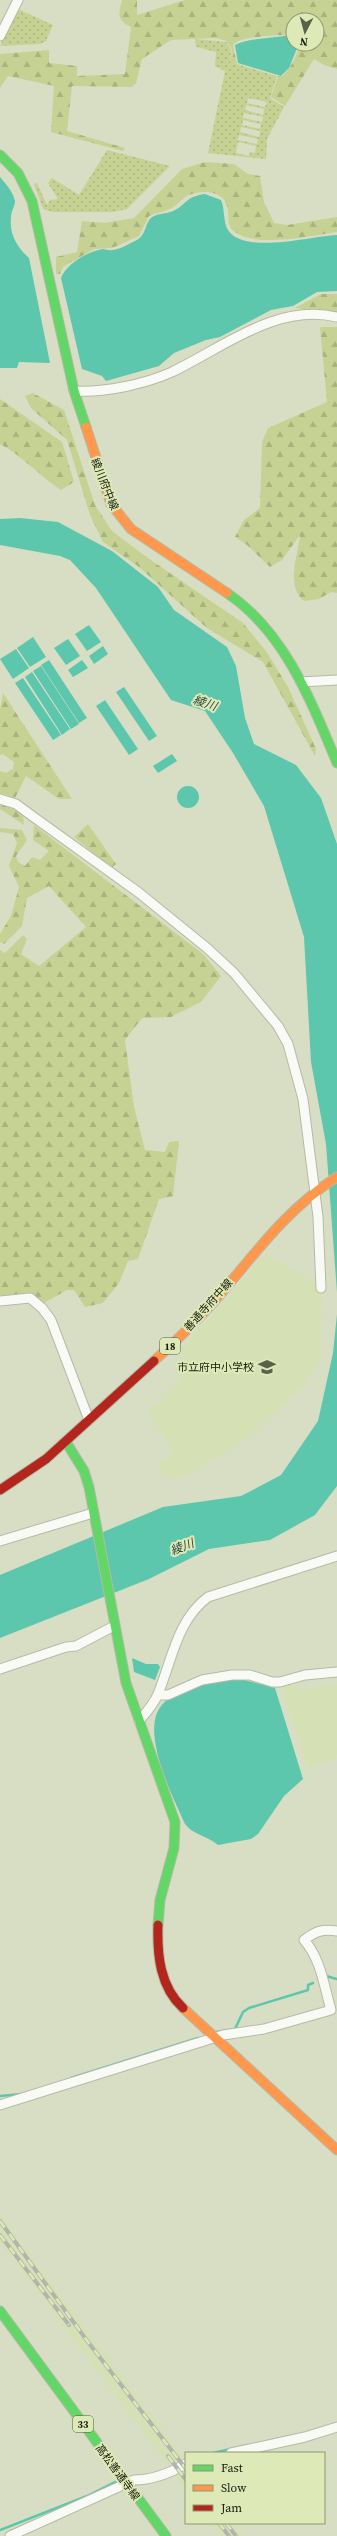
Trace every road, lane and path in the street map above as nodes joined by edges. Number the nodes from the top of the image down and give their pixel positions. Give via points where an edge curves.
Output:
1 (18, 0) edge
2 (0, 36) edge
3 (0, 156) edge
4 (337, 317) edge
5 (74, 391) junction
6 (337, 680) edge
7 (301, 682) junction
8 (337, 763) edge
9 (0, 799) edge
10 (337, 1177) edge
11 (313, 1191) junction
12 (321, 1288) dead end
13 (0, 1301) edge
14 (89, 1420) junction
15 (66, 1442) junction
16 (0, 1490) edge
17 (94, 1514) junction
18 (0, 1541) edge
19 (337, 1556) edge
20 (114, 1626) junction
21 (0, 1670) edge
22 (337, 1672) edge
23 (158, 1695) junction
24 (139, 1721) junction
25 (337, 1931) edge
26 (214, 2038) junction
27 (0, 2105) edge
28 (337, 2150) edge
29 (0, 2311) edge
30 (337, 2427) edge
31 (236, 2452) edge
32 (185, 2465) edge
33 (127, 2484) junction
34 (10, 2536) edge
35 (166, 2536) edge

1 - 2 street
3 - 5 main road, 綾川府中線 via 18,173 32,201
4 - 5 street via 304,313 283,317 239,336 170,372 116,389
5 - 7 main road, 綾川府中線 via 104,485 117,514 142,537 250,610 278,642
6 - 7 street
7 - 8 main road, 綾川府中線
9 - 11 street via 16,804 184,929 234,973 278,1026 288,1044 303,1099
10 - 11 main road, 善通寺府中線 / 18
11 - 12 street via 318,1217
11 - 14 main road, 善通寺府中線 / 18 via 269,1233 196,1322
13 - 14 street via 30,1298 51,1320
14 - 15 main road, 善通寺府中線 / 18
15 - 16 main road, 善通寺府中線 / 18 via 32,1470
15 - 17 main road via 84,1472
17 - 18 street
17 - 20 main road
19 - 23 street via 208,1597 196,1606 182,1628
20 - 21 street via 76,1646 66,1647
20 - 24 main road via 126,1683
22 - 23 street via 306,1675 280,1682 232,1674 202,1680 168,1695
23 - 24 street
24 - 26 main road via 176,1828 168,1872 161,1893 158,1919 161,1969 175,2001
25 - 26 street via 316,1931 304,1940 318,1961 331,2010 264,2029
26 - 27 street
26 - 28 main road
29 - 33 main road, 高松善通寺線 / 33
30 - 31 street via 305,2437
32 - 33 street via 172,2472 145,2480 134,2480
33 - 34 street
33 - 35 main road, 高松善通寺線 / 33

